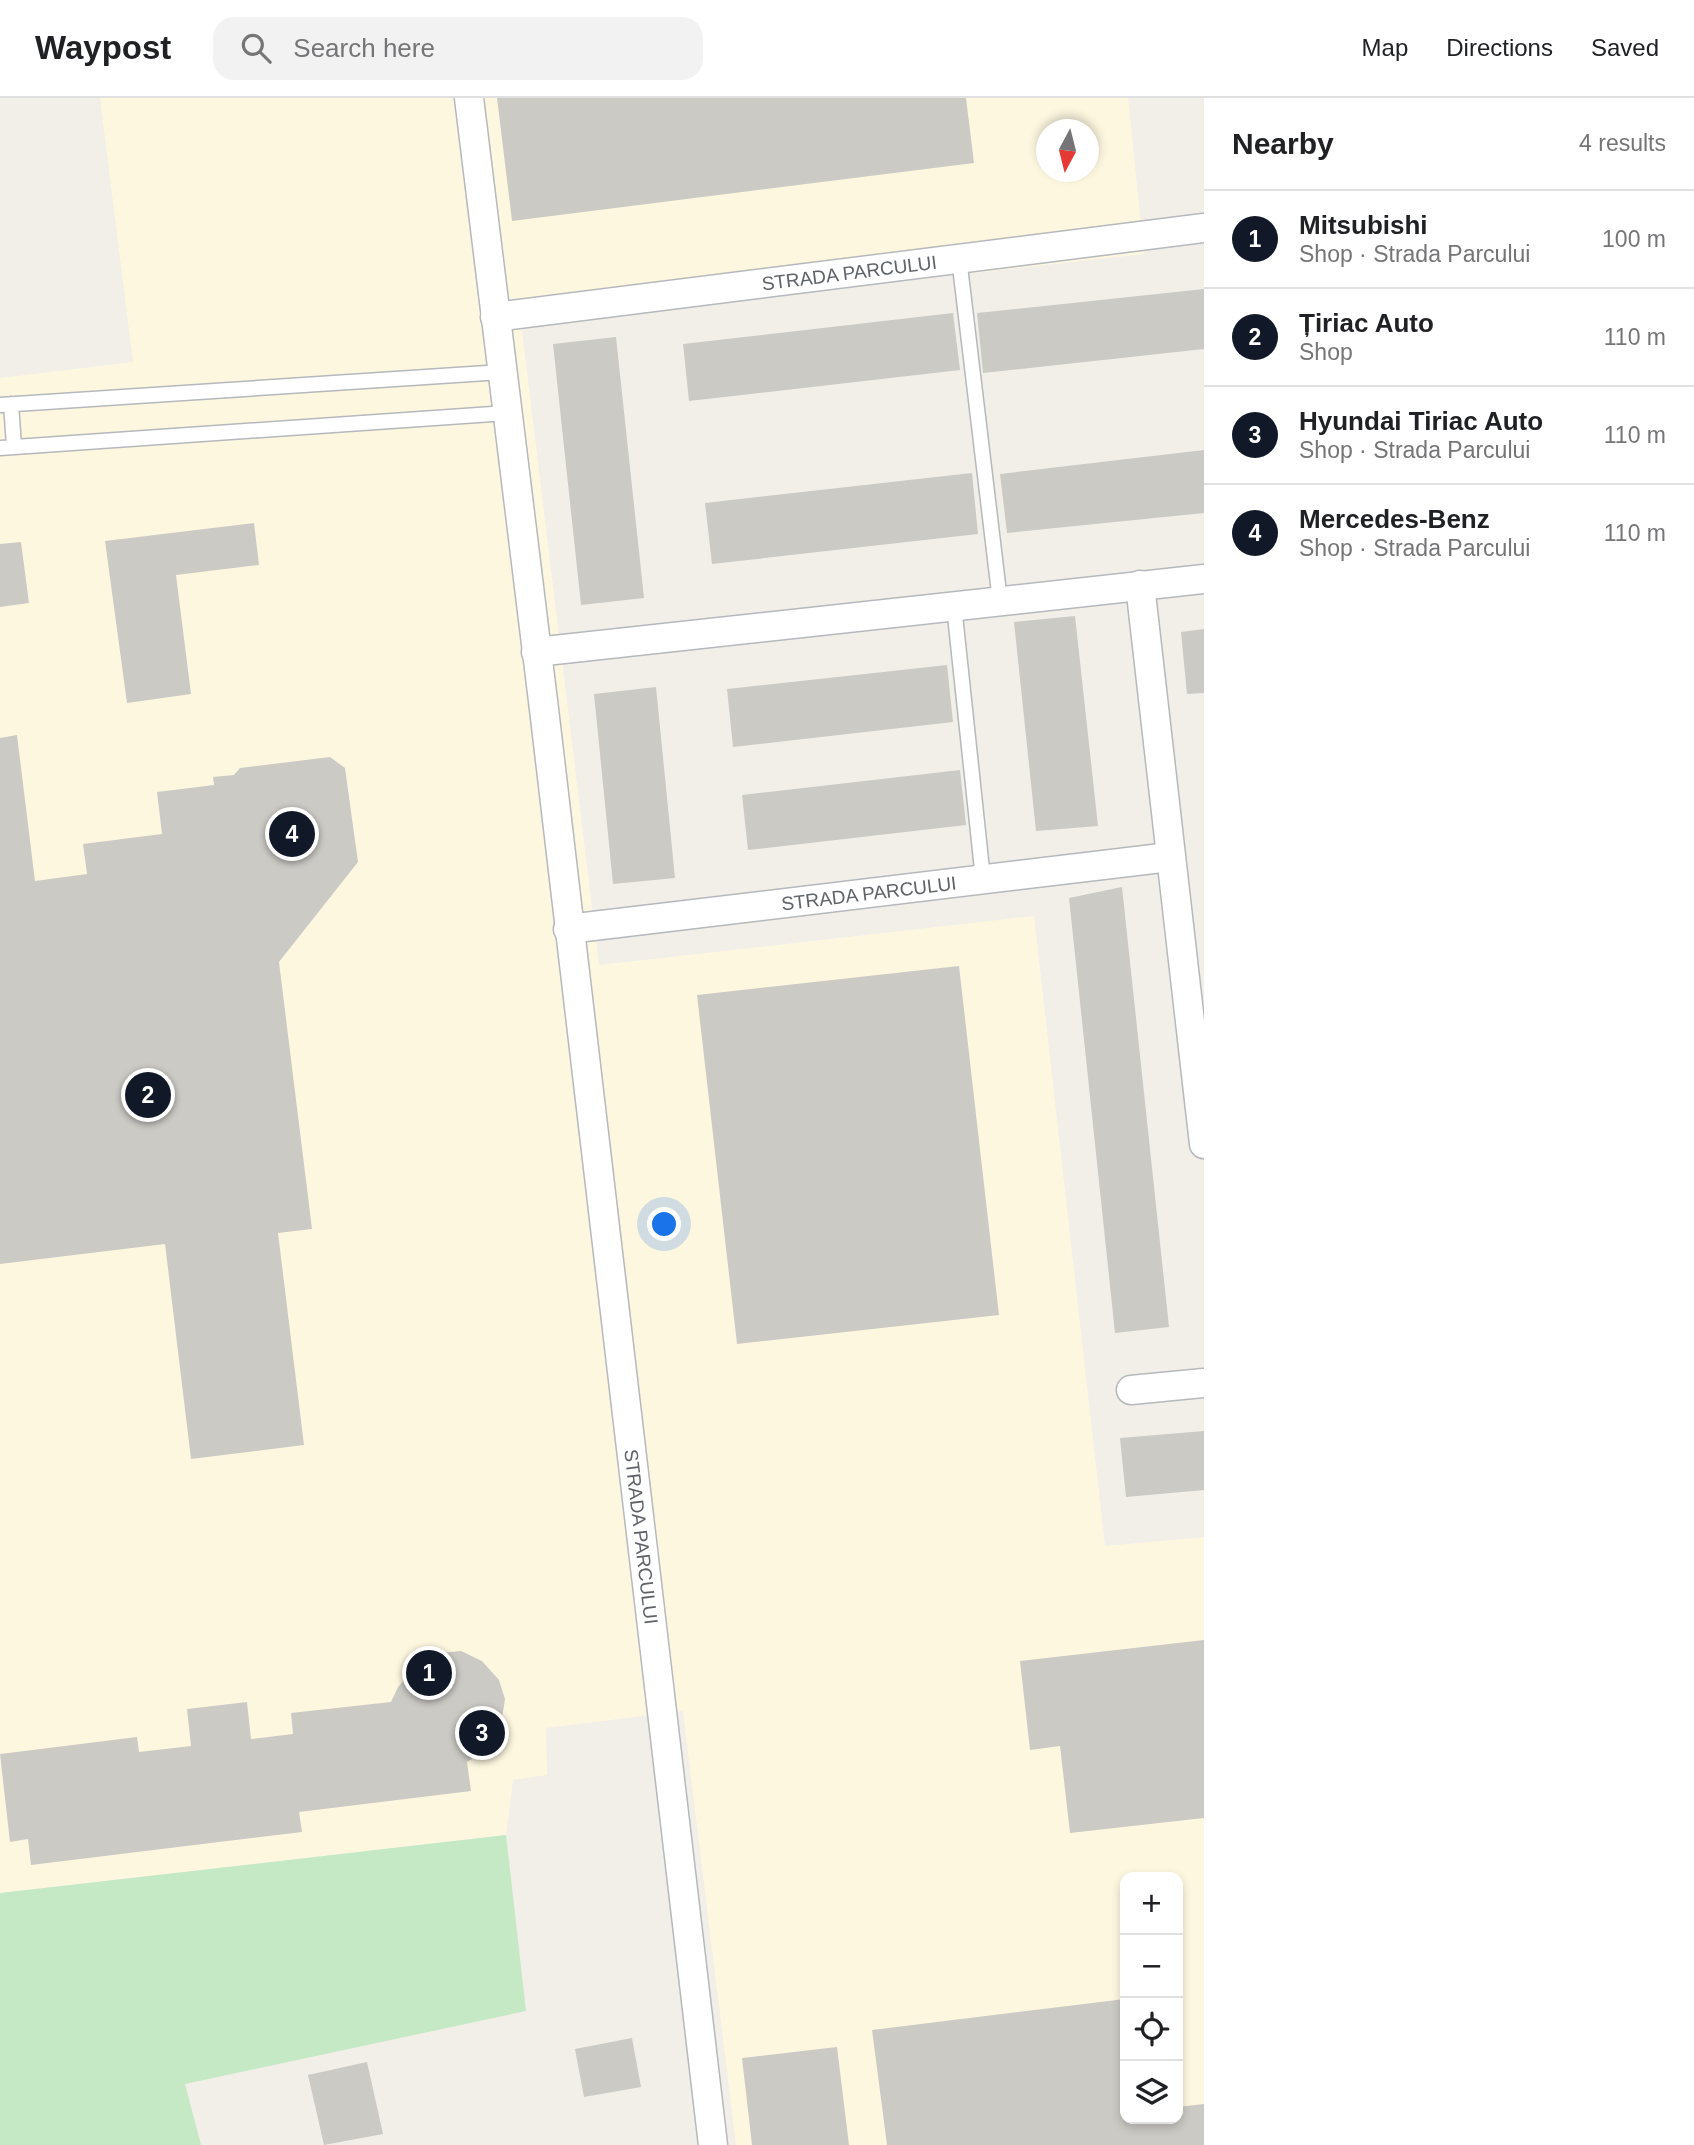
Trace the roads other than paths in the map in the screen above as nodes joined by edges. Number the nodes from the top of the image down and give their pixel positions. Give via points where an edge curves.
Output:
1 (469, 98) edge
2 (1204, 228) edge
3 (960, 258) junction
4 (495, 317) junction
5 (502, 372) junction
6 (5, 404) edge
7 (507, 412) junction
8 (7, 447) edge
9 (1204, 579) edge
10 (1140, 585) junction
11 (1000, 601) junction
12 (954, 606) junction
13 (536, 652) junction
14 (1170, 857) junction
15 (984, 879) junction
16 (568, 929) junction
17 (1204, 1144) edge
18 (1204, 1383) edge
19 (1131, 1391) dead end
20 (713, 2145) edge

1 - 4 street, STRADA PARCULUI
2 - 3 street, STRADA PARCULUI
3 - 4 street, STRADA PARCULUI
3 - 11 lane
4 - 5 street, STRADA PARCULUI
5 - 6 lane
5 - 7 street, STRADA PARCULUI
6 - 8 lane
7 - 8 lane
7 - 13 street, STRADA PARCULUI
9 - 10 street
10 - 11 street
10 - 14 street
11 - 12 street
12 - 13 street
12 - 15 lane
13 - 16 street, STRADA PARCULUI
14 - 15 street, STRADA PARCULUI
14 - 17 street
15 - 16 street, STRADA PARCULUI
16 - 20 street, STRADA PARCULUI
18 - 19 street

